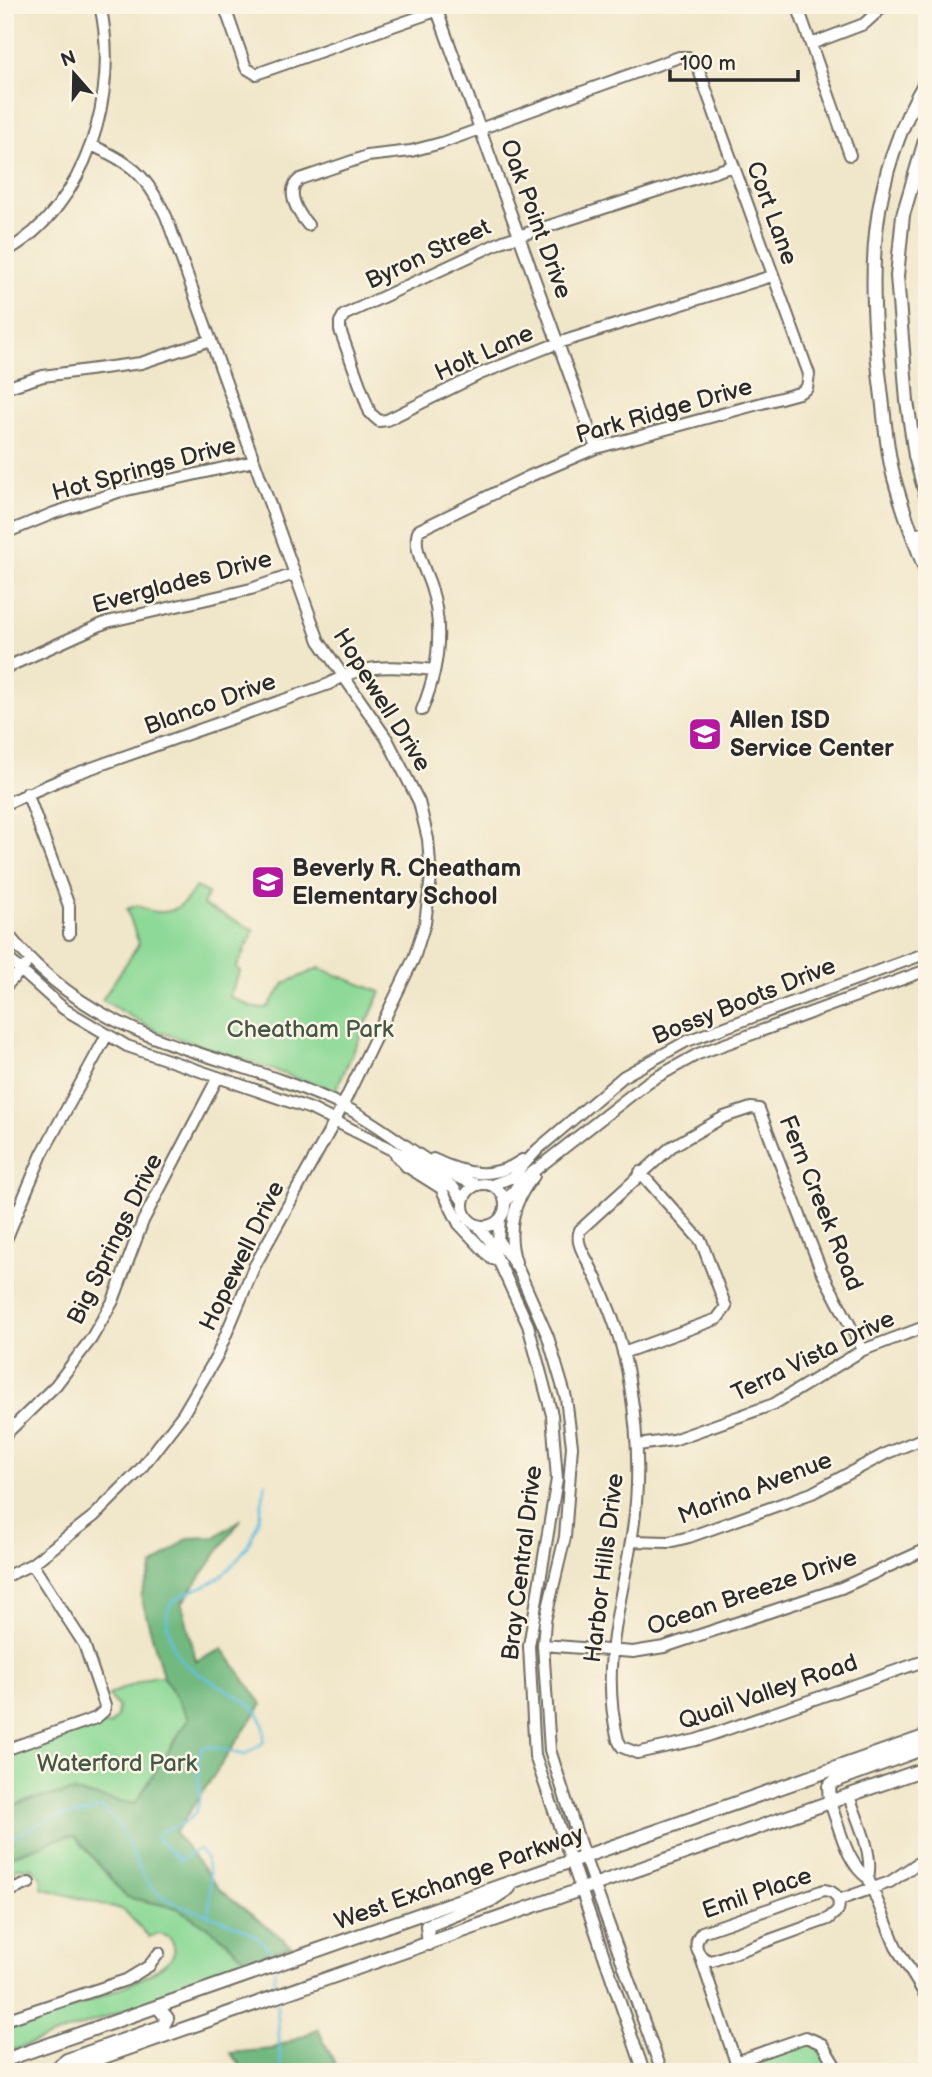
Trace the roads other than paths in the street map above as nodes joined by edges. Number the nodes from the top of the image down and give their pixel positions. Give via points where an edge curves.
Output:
1 (100, 5) edge
2 (224, 5) edge
3 (453, 5) edge
4 (797, 5) edge
5 (885, 5) edge
6 (436, 8) edge
7 (811, 44) junction
8 (927, 79) edge
9 (480, 128) junction
10 (927, 134) edge
11 (91, 145) junction
12 (850, 155) dead end
13 (733, 166) junction
14 (308, 225) dead end
15 (520, 236) junction
16 (5, 251) edge
17 (772, 276) junction
18 (211, 340) junction
19 (558, 343) junction
20 (808, 386) joint
21 (5, 388) edge
22 (376, 420) joint
23 (596, 448) junction
24 (254, 461) junction
25 (927, 499) edge
26 (927, 532) edge
27 (5, 533) edge
28 (913, 537) junction
29 (295, 574) junction
30 (927, 574) edge
31 (5, 668) edge
32 (434, 670) junction
33 (343, 675) junction
34 (422, 710) dead end
35 (27, 793) junction
36 (5, 804) edge
37 (5, 931) edge
38 (69, 934) dead end
39 (927, 953) edge
40 (5, 956) edge
41 (31, 959) junction
42 (927, 970) edge
43 (20, 971) junction
44 (5, 987) edge
45 (107, 1035) junction
46 (217, 1079) junction
47 (342, 1105) junction
48 (335, 1121) junction
49 (406, 1143) junction
50 (538, 1149) junction
51 (394, 1153) junction
52 (549, 1161) junction
53 (640, 1172) junction
54 (478, 1185) junction
55 (492, 1185) junction
56 (463, 1201) junction
57 (505, 1203) junction
58 (500, 1220) junction
59 (477, 1225) junction
60 (5, 1242) edge
61 (519, 1271) junction
62 (502, 1272) junction
63 (927, 1326) edge
64 (863, 1350) junction
65 (622, 1353) junction
66 (5, 1435) edge
67 (927, 1437) edge
68 (638, 1445) junction
69 (631, 1541) junction
70 (927, 1549) edge
71 (32, 1564) junction
72 (5, 1577) edge
73 (543, 1645) junction
74 (612, 1650) junction
75 (927, 1660) edge
76 (927, 1736) edge
77 (622, 1747) joint
78 (927, 1747) edge
79 (5, 1750) edge
80 (927, 1768) edge
81 (849, 1796) junction
82 (830, 1803) junction
83 (584, 1856) junction
84 (927, 1857) edge
85 (569, 1861) junction
86 (523, 1878) junction
87 (869, 1882) junction
88 (29, 1883) dead end
89 (596, 1886) junction
90 (580, 1892) junction
91 (5, 1893) edge
92 (839, 1900) junction
93 (429, 1944) junction
94 (159, 1953) dead end
95 (699, 1954) junction
96 (710, 1960) junction
97 (706, 1973) junction
98 (927, 1998) edge
99 (158, 2007) junction
100 (5, 2020) edge
101 (5, 2060) edge
102 (737, 2067) edge
103 (53, 2072) edge
104 (61, 2072) edge
105 (643, 2072) edge
106 (662, 2072) edge
107 (839, 2072) edge

1 - 11 street via 107,71
2 - 6 street via 246,68 260,74
3 - 6 street
4 - 7 street
5 - 7 street via 864,24
6 - 9 street, Oak Point Drive
7 - 12 street
8 - 28 main road via 895,148 879,207 872,259 872,317 888,447
9 - 13 street, Cort Lane via 688,57 696,62
9 - 14 street via 411,151 367,156 300,179 292,193
9 - 15 street, Oak Point Drive
10 - 25 main road via 903,215 897,276 907,401
11 - 16 street via 51,213
11 - 18 street, Hopewell Drive via 130,163 155,192
13 - 15 street, Byron Street
13 - 17 street, Cort Lane
15 - 19 street, Oak Point Drive
15 - 22 street, Byron Street via 437,270 341,318 340,330
17 - 19 street, Holt Lane
17 - 20 street, Cort Lane via 809,374
18 - 21 street via 141,363 43,376
18 - 24 street, Hopewell Drive
19 - 22 street, Holt Lane via 480,374 400,415
19 - 23 street, Oak Point Drive
20 - 23 street, Park Ridge Drive via 764,405
23 - 32 street, Park Ridge Drive via 418,533 416,542 440,628
24 - 27 street, Hot Springs Drive via 107,495
24 - 29 street, Hopewell Drive
26 - 28 main road
28 - 30 main road
29 - 31 street, Everglades Drive via 251,589 107,622
29 - 33 street, Hopewell Drive via 319,640
32 - 33 street, Blanco Drive via 380,666
32 - 34 street
33 - 35 street, Blanco Drive via 329,684
33 - 47 street, Hopewell Drive via 393,750 419,802 431,877 425,923 414,958
35 - 36 street, Blanco Drive
35 - 38 street via 69,906
37 - 41 street
39 - 50 street, Bossy Boots Drive via 666,1052 624,1076
40 - 43 street
41 - 43 street
41 - 47 street via 74,996 117,1024
42 - 52 street, Bossy Boots Drive via 688,1059 641,1088
43 - 44 street
43 - 45 street via 64,1009
45 - 46 street
45 - 60 street via 42,1154
46 - 48 street
46 - 66 street, Big Springs Drive via 143,1221 113,1301 90,1340 57,1385
47 - 48 street, Hopewell Drive
47 - 49 street
48 - 51 street
48 - 71 street, Hopewell Drive via 272,1231 217,1356 184,1414 139,1471 94,1516
49 - 50 street via 447,1165 483,1174 506,1171
49 - 54 street via 445,1172
50 - 55 street, Bossy Boots Drive via 513,1177
51 - 56 street via 450,1184
51 - 62 street via 441,1188 460,1224
52 - 57 street, Bossy Boots Drive via 520,1182
52 - 61 street via 529,1183 515,1209 510,1244
53 - 64 street, Fern Creek Road via 713,1122 759,1109 825,1279
53 - 65 street, Harbor Hills Drive via 578,1234
53 - 65 street via 701,1241 726,1302 718,1319
54 - 55 street
54 - 56 street
55 - 57 street
56 - 59 street via 465,1214
57 - 58 street
58 - 59 street
58 - 61 street, Bray Central Drive via 498,1240
59 - 62 street, Bray Central Drive via 489,1240
61 - 73 street, Bray Central Drive via 548,1337 566,1398 572,1446 565,1537
62 - 85 street, Bray Central Drive via 535,1346 552,1415 557,1479 531,1621 530,1695 535,1756
63 - 64 street, Terra Vista Drive
64 - 68 street, Terra Vista Drive via 774,1404 673,1440
65 - 68 street, Harbor Hills Drive
67 - 69 street, Marina Avenue via 811,1493 689,1537 668,1542
68 - 69 street, Harbor Hills Drive
69 - 74 street, Harbor Hills Drive
70 - 74 street, Ocean Breeze Drive via 841,1588 685,1642 648,1651
71 - 72 street, Hopewell Drive
71 - 79 street via 84,1644 104,1711 96,1718
73 - 74 street, Ocean Breeze Drive
73 - 83 street, Bray Central Drive via 550,1750
74 - 77 street, Harbor Hills Drive via 614,1721
75 - 77 street, Quail Valley Road via 696,1741 637,1753
76 - 83 main road, West Exchange Parkway
78 - 82 main road via 835,1781 830,1786
80 - 81 main road, West Exchange Parkway
81 - 82 main road, West Exchange Parkway
81 - 87 street via 867,1851
82 - 87 street via 853,1861
82 - 89 main road, West Exchange Parkway
83 - 85 main road, West Exchange Parkway
83 - 89 street, Bray Central Drive
84 - 87 street, Emil Place via 901,1877
85 - 86 main road, West Exchange Parkway
85 - 90 street, Bray Central Drive
86 - 93 main road via 491,1900 427,1926
86 - 99 main road, West Exchange Parkway
87 - 92 street, Emil Place
87 - 98 street via 896,1947
88 - 91 street
89 - 90 main road, West Exchange Parkway
89 - 106 street, Bray Central Drive
90 - 93 main road, West Exchange Parkway
90 - 105 street, Bray Central Drive
92 - 95 street, Emil Place via 824,1890 707,1930 696,1940
92 - 96 street, Emil Place via 835,1914 822,1921
93 - 104 main road, West Exchange Parkway
94 - 100 street via 149,1966 125,1980
95 - 96 street, Emil Place
95 - 97 street
96 - 97 street
97 - 102 street
99 - 101 main road, West Exchange Parkway
99 - 103 main road via 167,2018 163,2025 67,2060
102 - 107 street via 801,2038 812,2038 822,2044

